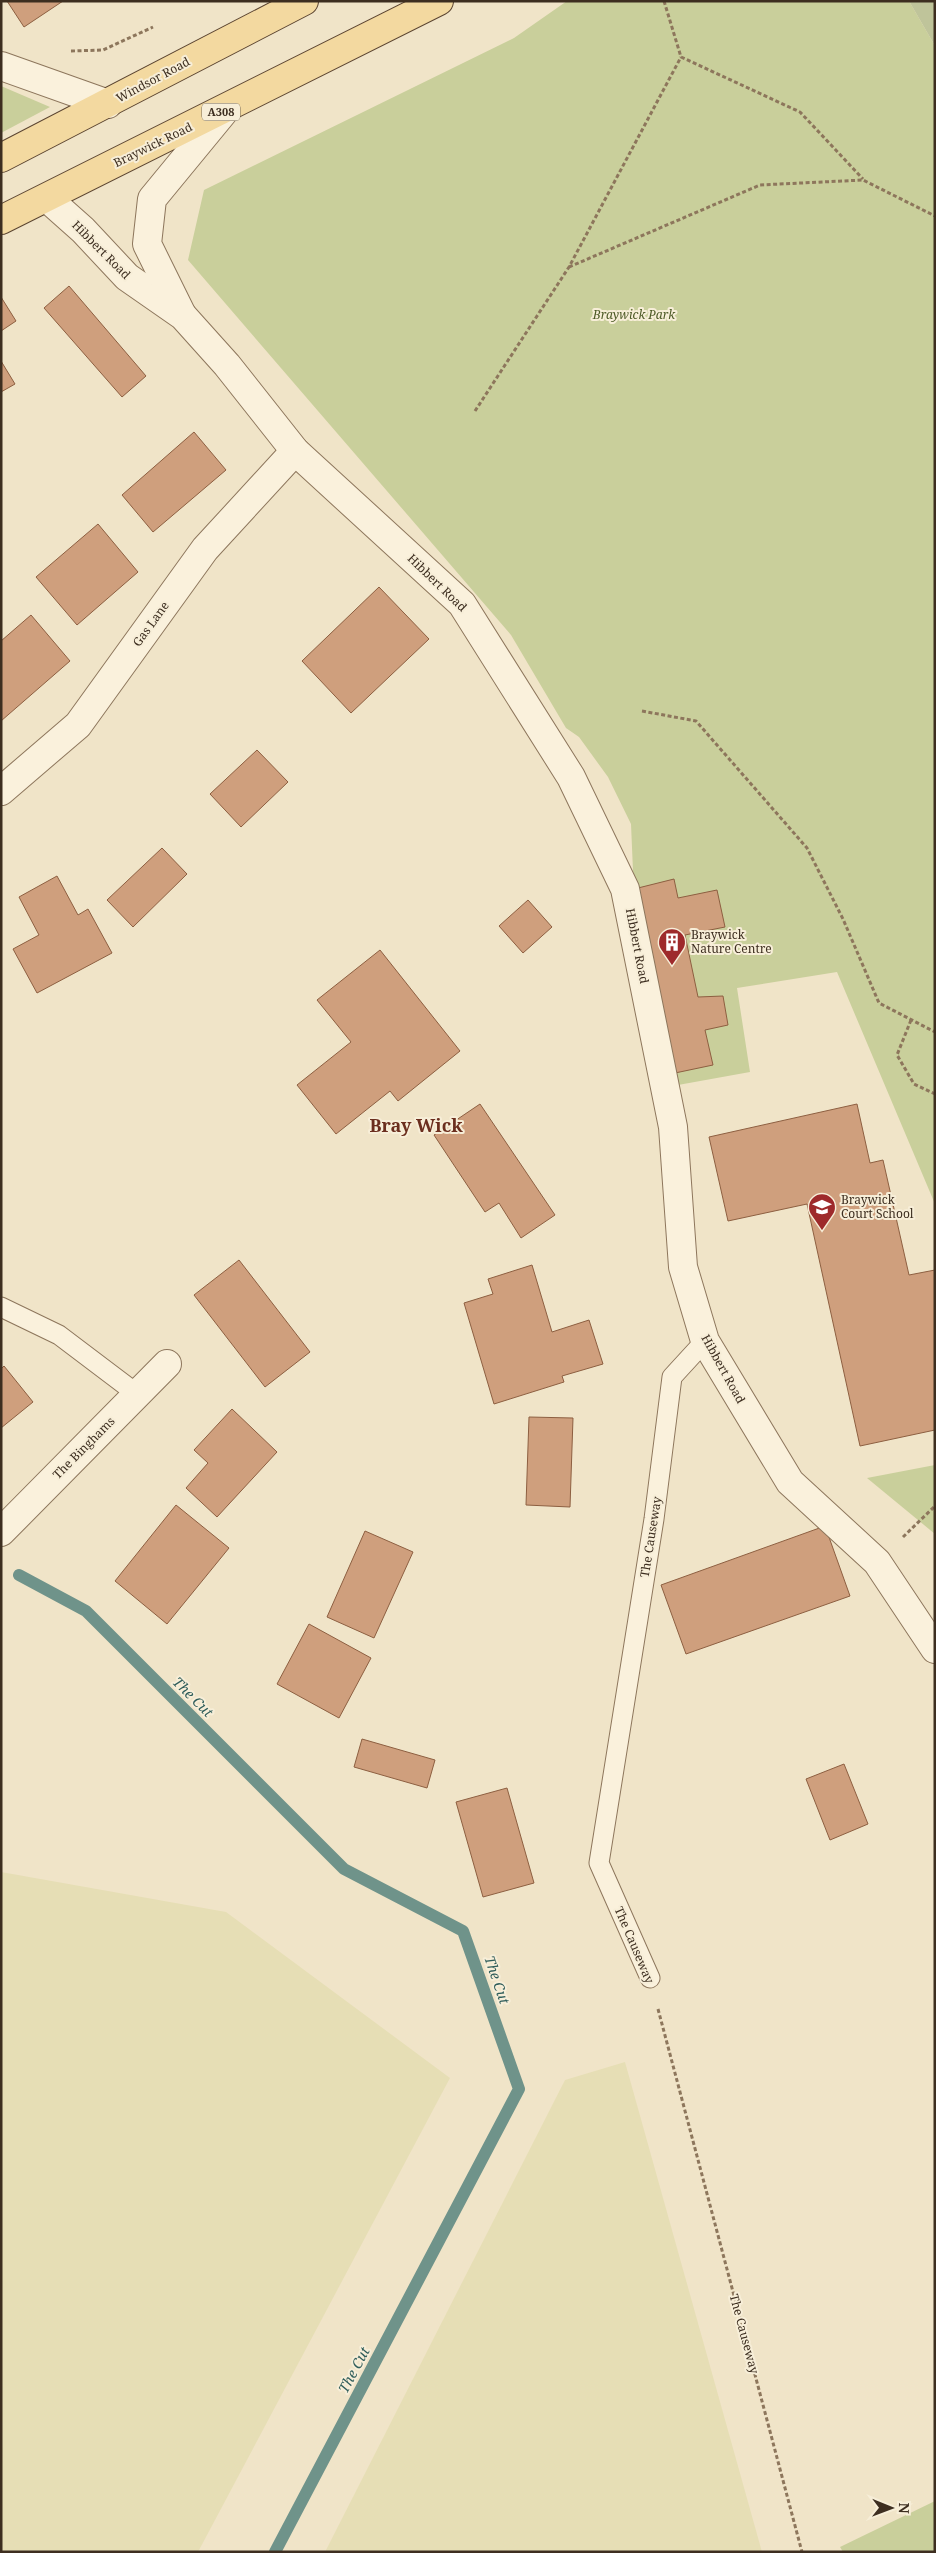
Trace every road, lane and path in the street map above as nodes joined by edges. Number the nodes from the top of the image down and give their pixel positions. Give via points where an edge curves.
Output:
1 (304, 1) edge
2 (439, 1) edge
3 (664, 1) edge
4 (152, 27) dead end
5 (68, 52) dead end
6 (681, 57) junction
7 (1, 66) edge
8 (108, 104) junction
9 (226, 109) junction
10 (1, 158) edge
11 (863, 180) junction
12 (47, 198) junction
13 (935, 216) edge
14 (1, 220) edge
15 (569, 267) junction
16 (183, 316) junction
17 (474, 411) dead end
18 (295, 451) junction
19 (642, 711) dead end
20 (1, 790) edge
21 (911, 1020) junction
22 (935, 1032) edge
23 (935, 1094) edge
24 (1, 1307) edge
25 (705, 1341) junction
26 (167, 1364) dead end
27 (137, 1394) junction
28 (935, 1506) edge
29 (1, 1532) edge
30 (877, 1562) junction
31 (935, 1649) edge
32 (650, 1978) joint
33 (802, 2552) edge

1 - 8 main road, Windsor Road
2 - 9 main road, Braywick Road / A308
3 - 6 path
4 - 5 path via 103,50
6 - 11 path via 800,112
6 - 15 path
7 - 8 street
8 - 10 main road, Windsor Road
9 - 12 main road, Braywick Road / A308
9 - 16 street, Hibbert Road via 152,199 147,244
11 - 13 path
11 - 15 path via 760,185
12 - 14 main road, Braywick Road / A308
12 - 16 street, Hibbert Road via 128,277
15 - 17 path
16 - 18 street, Hibbert Road via 227,364
18 - 20 street, Gas Lane via 205,549 78,725
18 - 25 street, Hibbert Road via 462,604 571,777 625,889 673,1127 683,1267
19 - 21 path via 696,721 801,841 843,919 879,1003
21 - 22 path
21 - 23 path via 898,1055 914,1084
24 - 27 lane via 59,1335
25 - 30 street, Hibbert Road via 790,1482
25 - 32 lane, The Causeway via 672,1377 654,1519 599,1863
26 - 27 street, The Binghams
27 - 29 street, The Binghams
28 - 30 path
30 - 31 street, Hibbert Road
32 - 33 path, The Causeway

